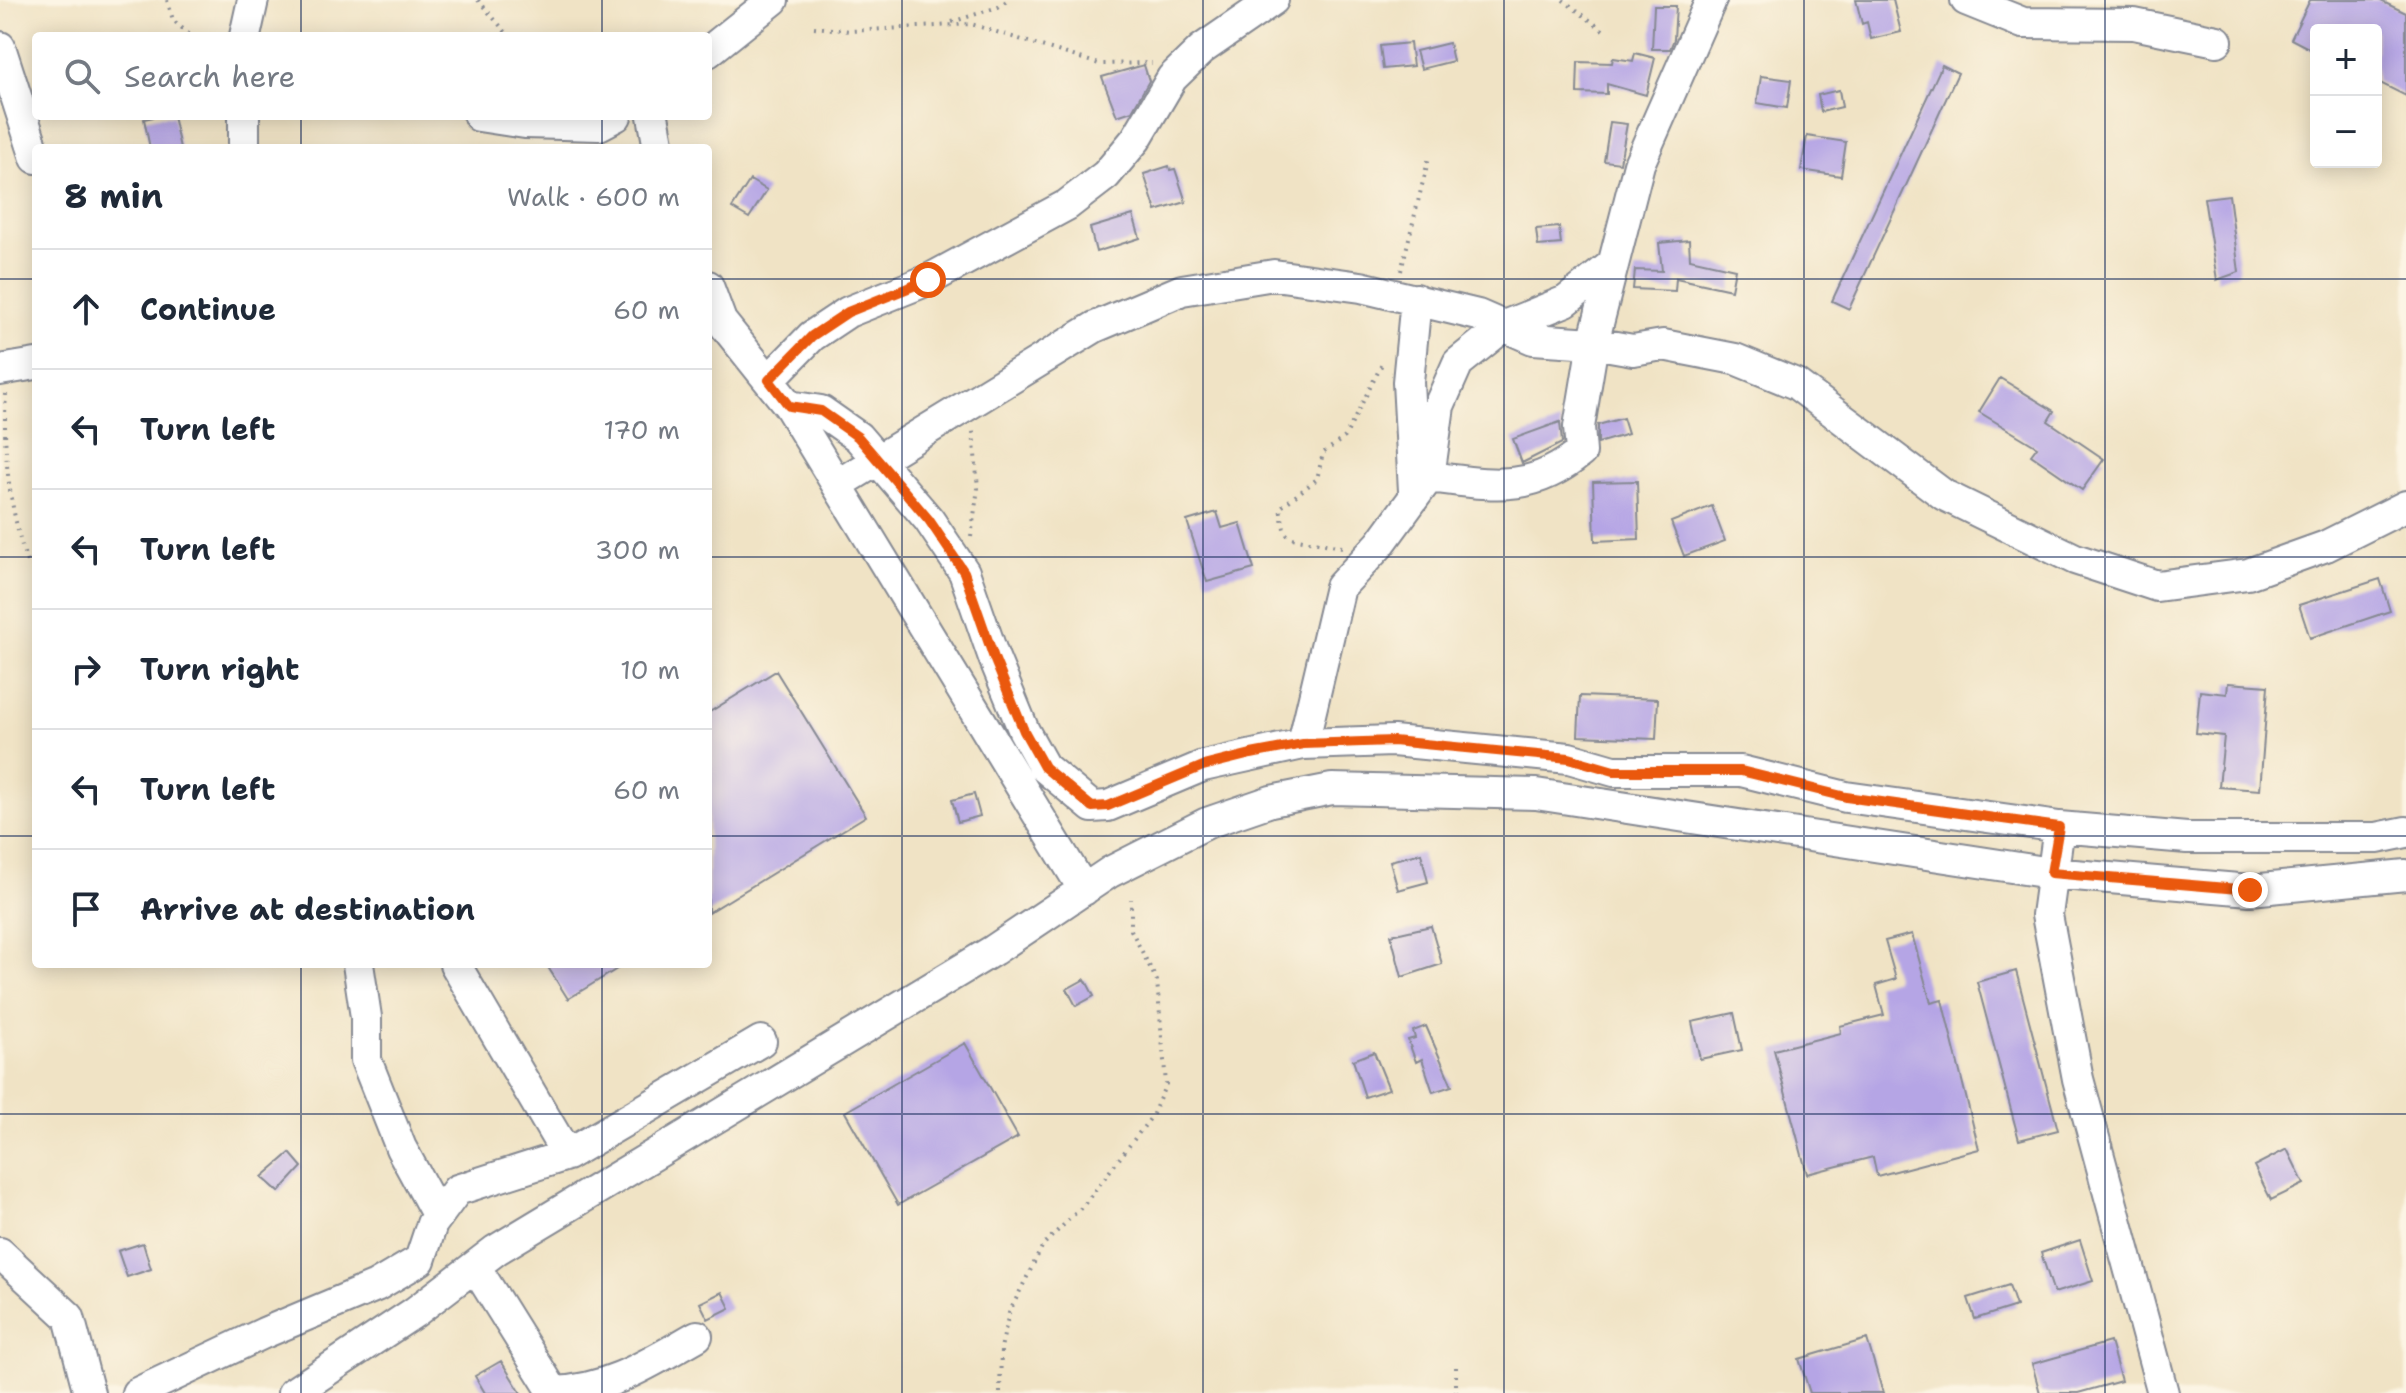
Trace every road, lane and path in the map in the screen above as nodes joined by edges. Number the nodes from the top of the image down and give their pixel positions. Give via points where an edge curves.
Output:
1 (167, 0) edge
2 (253, 0) edge
3 (478, 0) edge
4 (773, 0) edge
5 (1008, 0) edge
6 (1273, 0) edge
7 (1563, 0) edge
8 (1711, 0) edge
9 (1966, 0) edge
10 (950, 23) junction
11 (814, 27) dead end
12 (1603, 30) dead end
13 (186, 32) edge
14 (246, 32) edge
15 (506, 32) edge
16 (2217, 41) dead end
17 (0, 47) edge
18 (712, 49) edge
19 (1194, 56) junction
20 (244, 120) edge
21 (505, 120) edge
22 (608, 120) edge
23 (654, 120) edge
24 (244, 144) edge
25 (658, 144) edge
26 (32, 146) edge
27 (1429, 157) dead end
28 (1613, 264) junction
29 (712, 297) edge
30 (1407, 297) junction
31 (1504, 326) junction
32 (1593, 343) junction
33 (1386, 356) dead end
34 (15, 367) edge
35 (769, 380) junction
36 (789, 406) junction
37 (876, 459) junction
38 (837, 485) junction
39 (1422, 487) junction
40 (2406, 506) edge
41 (1380, 544) junction
42 (28, 565) dead end
43 (1303, 744) junction
44 (2059, 827) junction
45 (2406, 832) edge
46 (2051, 873) junction
47 (2406, 875) edge
48 (1084, 890) junction
49 (1131, 899) dead end
50 (359, 968) edge
51 (457, 968) edge
52 (761, 1041) dead end
53 (567, 1155) junction
54 (438, 1216) junction
55 (0, 1253) edge
56 (476, 1268) junction
57 (697, 1336) dead end
58 (1456, 1361) dead end
59 (89, 1393) edge
60 (137, 1393) edge
61 (293, 1393) edge
62 (554, 1393) edge
63 (1000, 1393) edge
64 (1456, 1393) edge
65 (2163, 1393) edge

1 - 13 path via 173,20
2 - 14 street
3 - 15 path
4 - 18 street
5 - 10 path
6 - 19 street
7 - 12 path
8 - 28 street via 1639,164
9 - 16 street via 2023,23 2134,24
10 - 11 path via 851,31
10 - 19 path via 971,24 1099,64 1149,64
17 - 26 street
19 - 35 street via 1172,78 1136,139 1106,175 1067,205 928,280 848,312 812,336
20 - 24 street
21 - 22 street via 599,125
23 - 25 street
27 - 30 path via 1404,251
28 - 31 street via 1566,301
28 - 32 street
29 - 35 street via 721,321
30 - 31 street
30 - 37 street via 1274,275 1182,290 1095,327
30 - 39 street via 1408,382
31 - 32 street via 1533,339
31 - 39 street via 1458,363 1439,406
32 - 39 street via 1579,427 1581,452 1562,468 1511,486
32 - 40 street via 1633,350 1663,345 1735,359 1796,384 1944,495 2075,559 2157,586 2248,574 2326,546
33 - 41 path via 1345,437 1323,453 1317,479 1280,508 1285,533 1292,538 1352,548
34 - 42 path via 4,420 10,487
35 - 36 street
36 - 37 street via 821,411 858,437
36 - 38 street
37 - 38 street
37 - 43 street via 929,520 964,572 994,658 1044,767 1092,807 1108,806 1203,766
38 - 48 street
39 - 41 street
41 - 43 street via 1340,587
43 - 44 street via 1393,741 1569,758 1614,771 1741,771 1846,797
44 - 45 street via 2187,838 2377,838
44 - 46 street
46 - 47 street via 2250,890
46 - 48 street via 1536,794 1332,789 1271,801 1207,823
46 - 65 street via 2047,915 2078,1079
48 - 56 street via 994,950 496,1250
49 - 63 path via 1131,930 1157,981 1166,1084 1152,1116 1083,1206 1043,1245 1009,1313 1001,1348
50 - 54 street via 366,1060 401,1148
51 - 53 street
52 - 53 street
53 - 54 street via 457,1190
54 - 60 street via 420,1260 376,1286
55 - 59 street via 69,1317
56 - 61 street
56 - 62 street
57 - 62 street via 628,1376 577,1392
58 - 64 path

